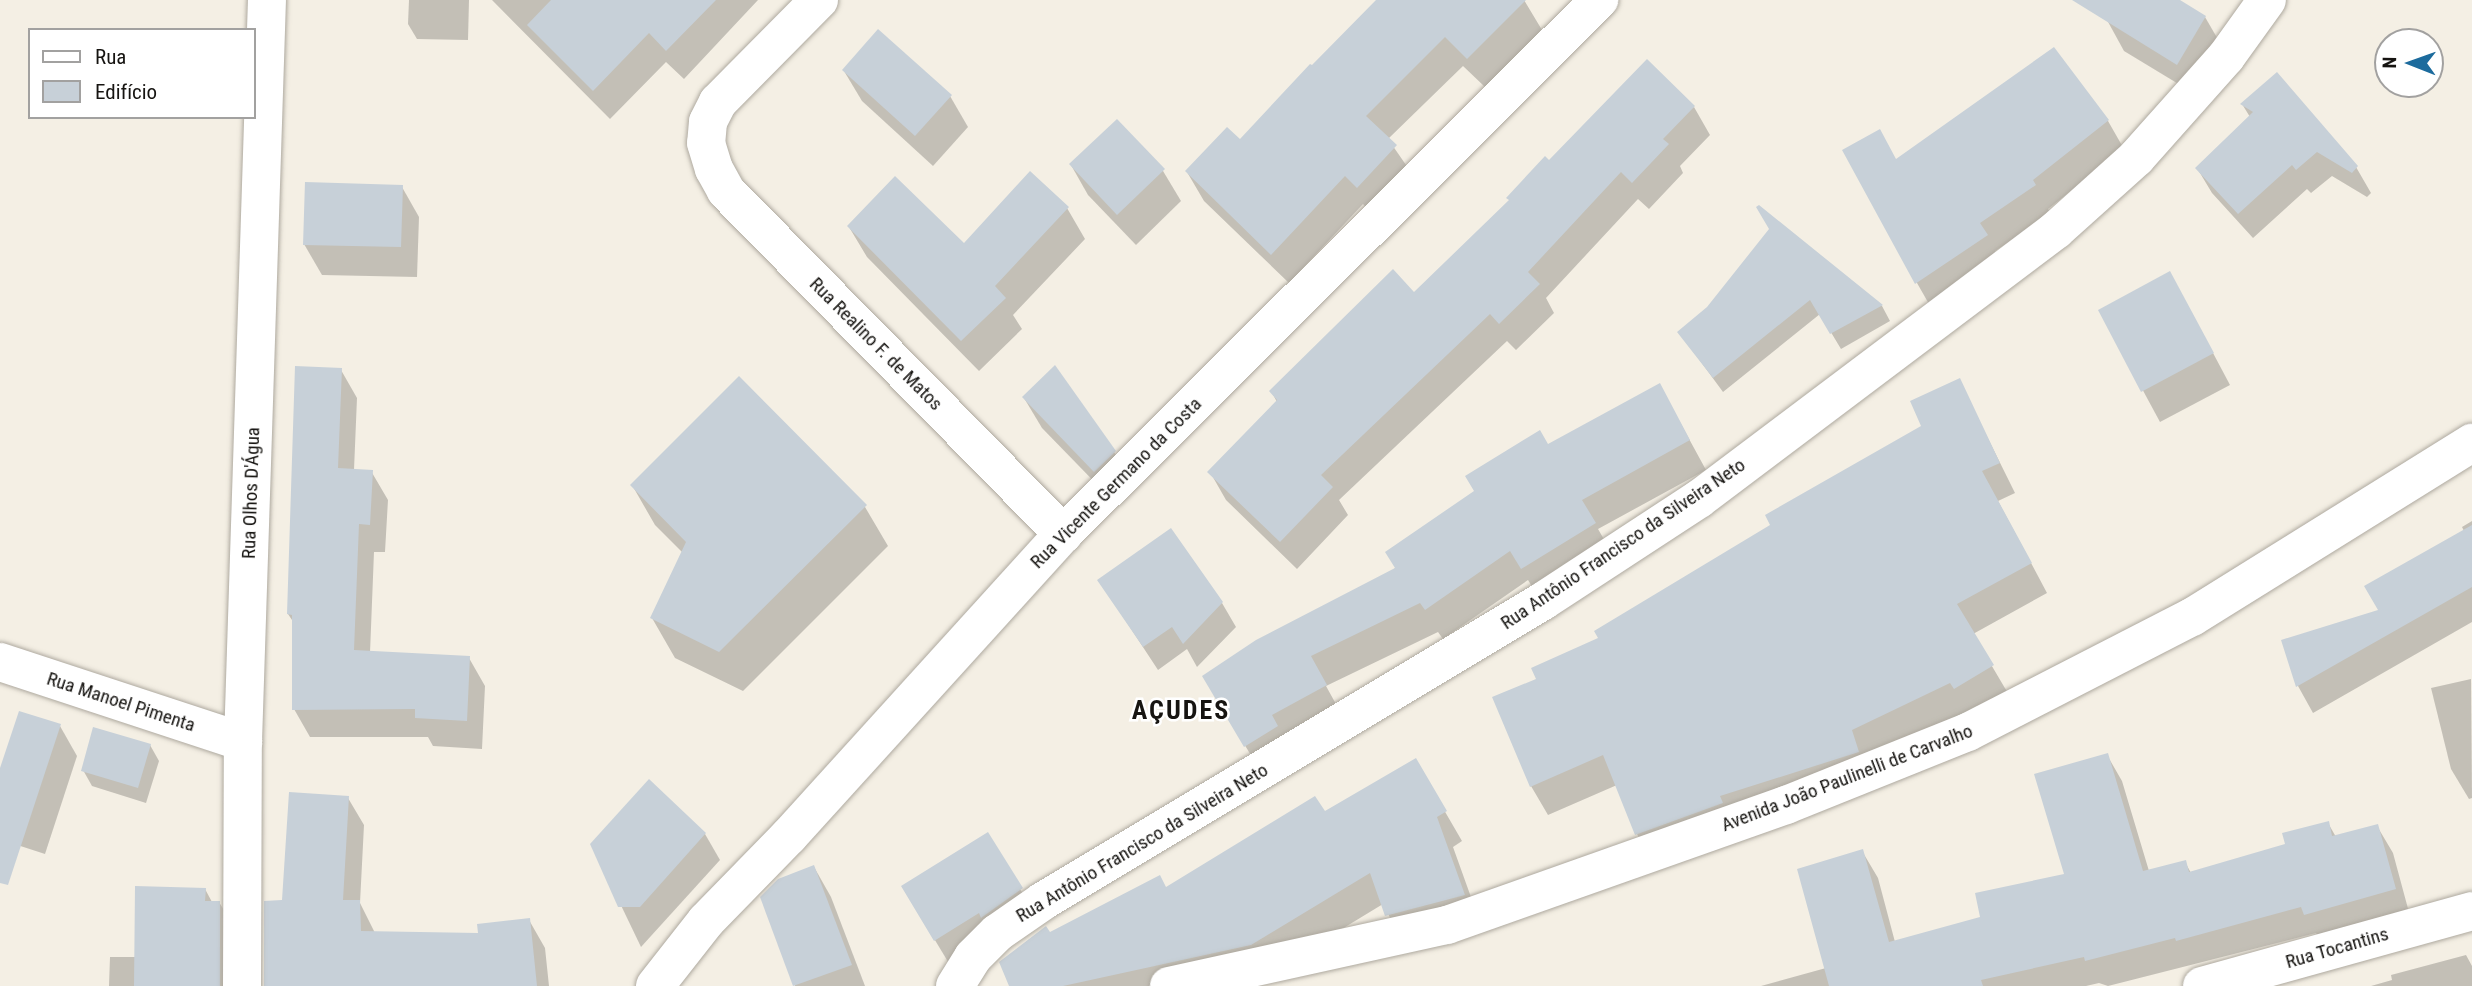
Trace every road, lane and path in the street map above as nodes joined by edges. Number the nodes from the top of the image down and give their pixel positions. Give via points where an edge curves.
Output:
1 (267, 0) edge
2 (819, 0) edge
3 (1599, 0) edge
4 (2267, 0) edge
5 (2472, 443) edge
6 (1063, 534) junction
7 (0, 662) edge
8 (243, 742) junction
9 (2472, 911) edge
10 (242, 986) edge
11 (655, 986) edge
12 (955, 986) edge
13 (1169, 986) edge
14 (2202, 986) edge

1 - 8 street, Rua Olhos D'Água
2 - 6 street, Rua Realino F. de Matos via 718,102 708,122 706,143 714,169 726,191
3 - 6 street, Rua Vicente Germano da Costa
4 - 12 street, Rua Antônio Francisco da Silveira Neto via 2226,57 2136,158 2056,230 1732,474 1543,601 1043,901 997,933 973,957
5 - 13 street, Avenida João Paulinelli de Carvalho via 2192,617 1968,732 1786,804 1447,925
6 - 11 street, Rua Vicente Germano da Costa via 706,921
7 - 8 street, Rua Manoel Pimenta
8 - 10 street, Rua Olhos D'Água
9 - 14 street, Rua Tocantins

